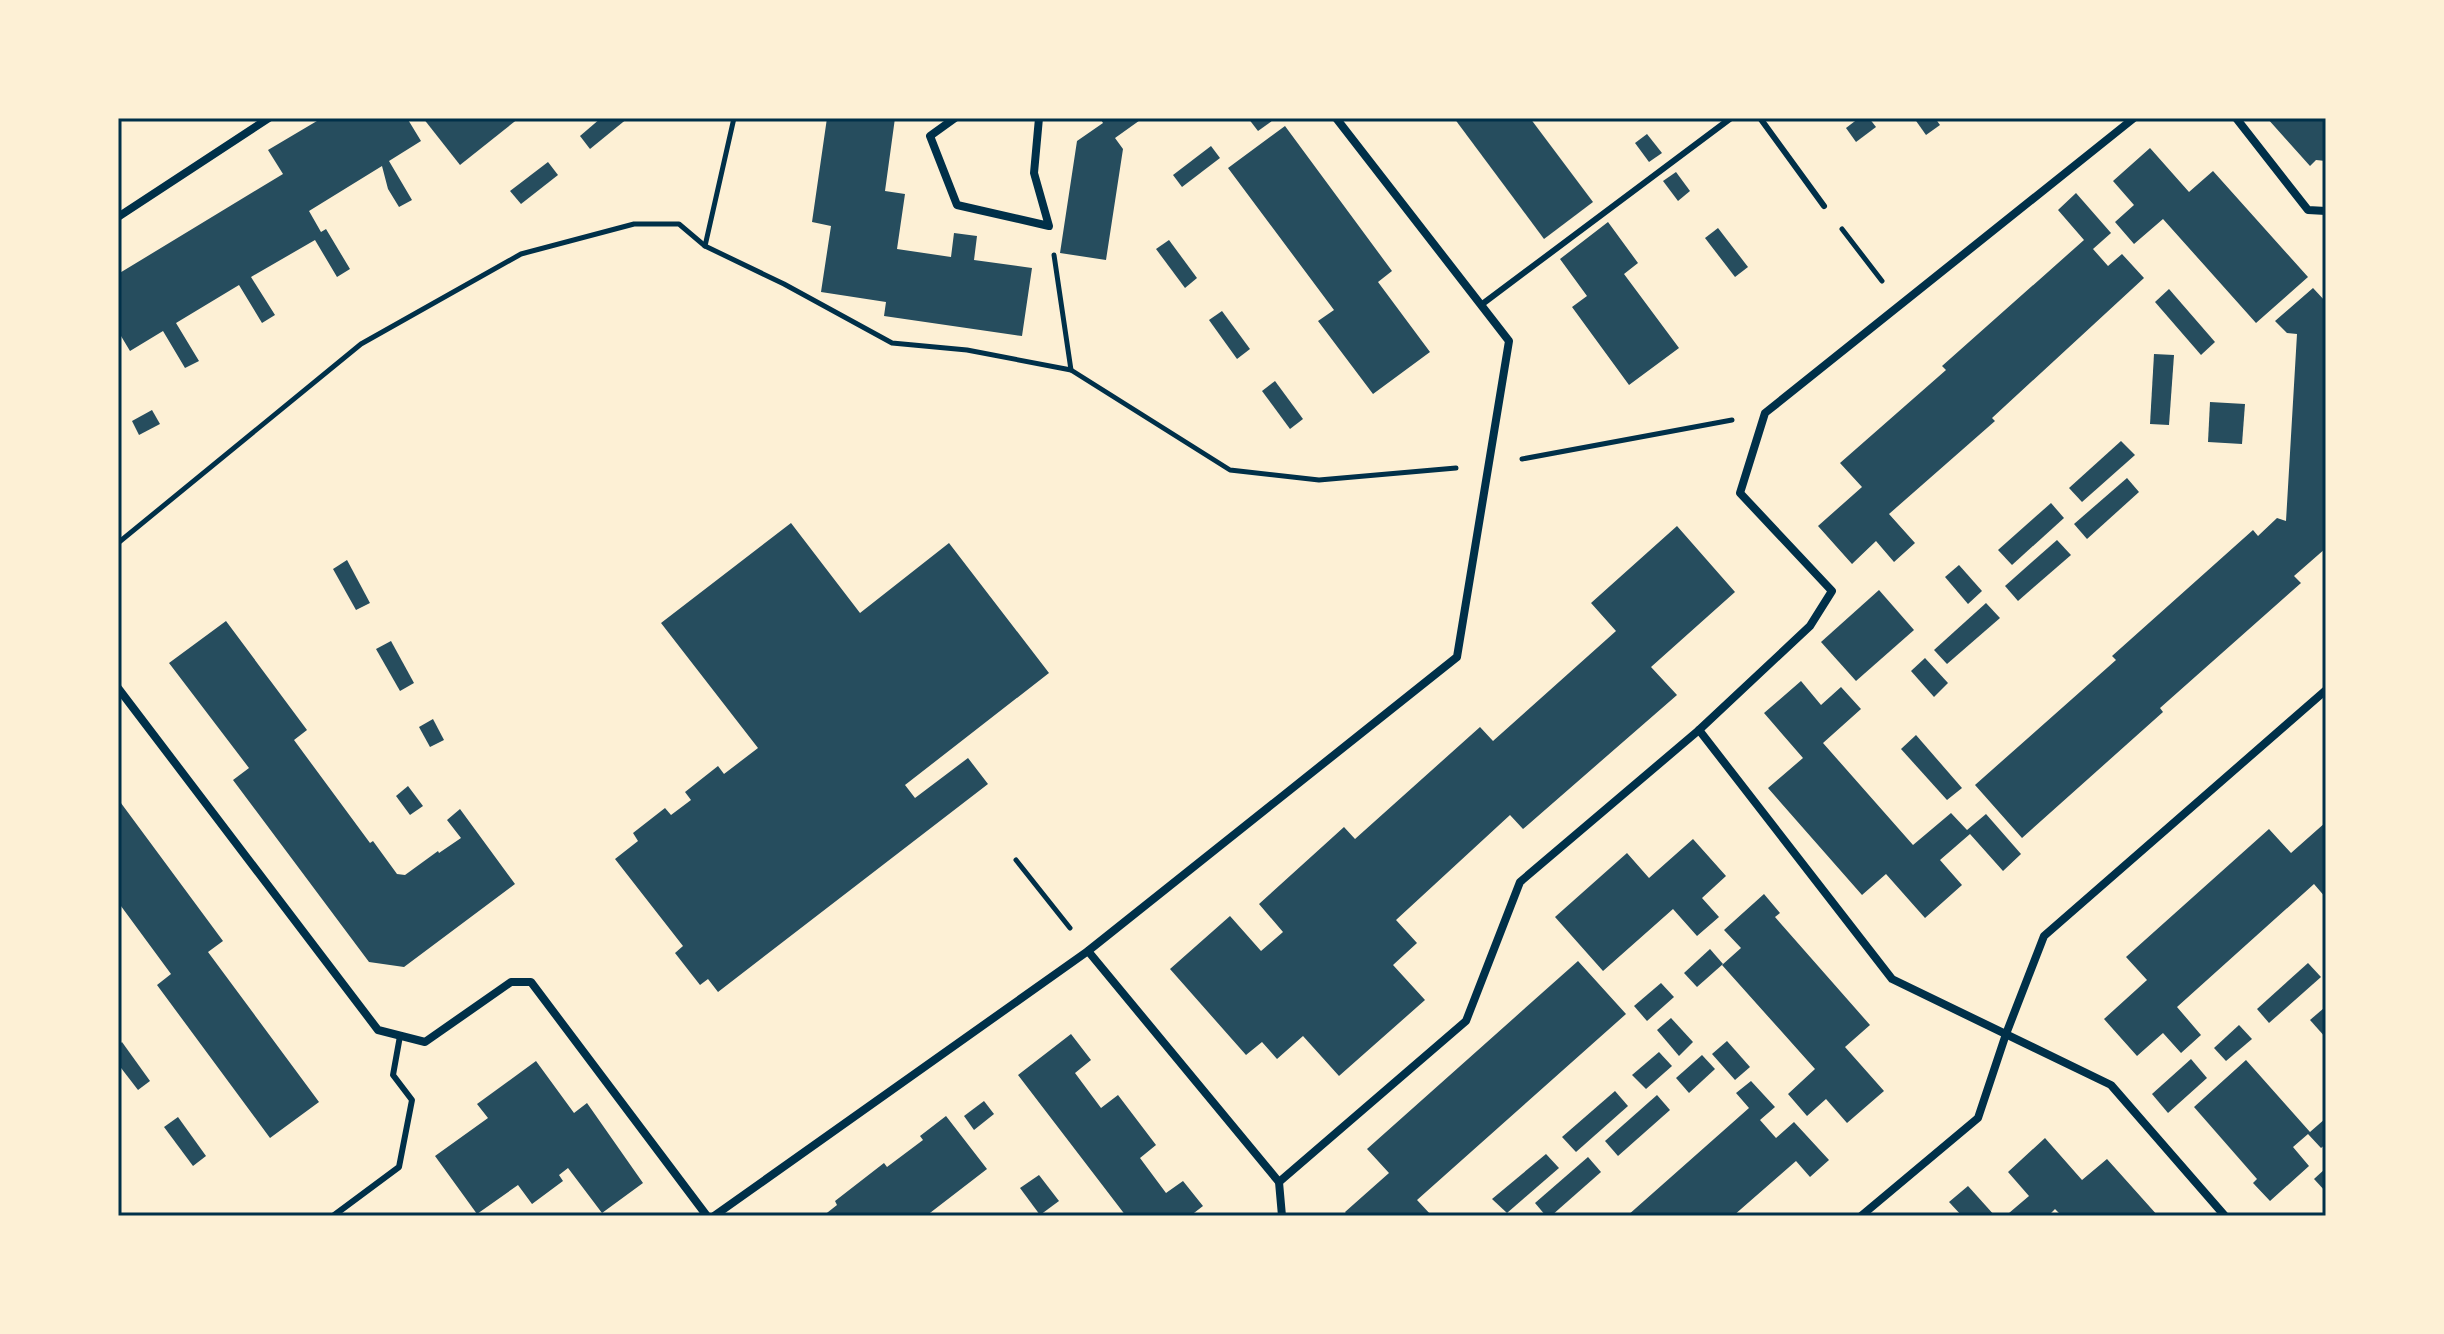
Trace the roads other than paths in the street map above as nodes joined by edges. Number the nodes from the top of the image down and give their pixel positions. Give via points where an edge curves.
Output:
1 (269, 118) edge
2 (955, 118) edge
3 (1039, 118) edge
4 (1336, 118) edge
5 (1731, 118) edge
6 (1760, 118) edge
7 (2134, 118) edge
8 (2236, 118) edge
9 (1824, 206) road end
10 (2326, 211) edge
11 (118, 217) edge
12 (1481, 305) junction
13 (118, 688) edge
14 (2322, 693) edge
15 (2326, 705) edge
16 (1699, 730) junction
17 (1088, 951) junction
18 (2006, 1034) junction
19 (400, 1036) junction
20 (1279, 1182) junction
21 (333, 1216) edge
22 (707, 1216) edge
23 (714, 1216) edge
24 (1282, 1216) edge
25 (1861, 1216) edge
26 (2225, 1216) edge

1 - 11 street
2 - 3 street via 930,136 957,205 1049,226 1034,173
4 - 12 street
5 - 12 lane
6 - 9 lane
7 - 16 street via 1765,413 1740,493 1832,591 1810,626
8 - 10 street via 2308,210
12 - 17 street via 1509,341 1457,657
13 - 19 street via 378,1030
14 - 15 street
14 - 18 street via 2044,936
16 - 18 street via 1892,979
16 - 20 street via 1520,882 1466,1021
17 - 20 street
17 - 23 street
18 - 25 street via 1978,1118
18 - 26 street via 2111,1085
19 - 21 lane via 393,1075 412,1100 399,1167
19 - 22 street via 425,1042 511,982 531,982
20 - 24 street

